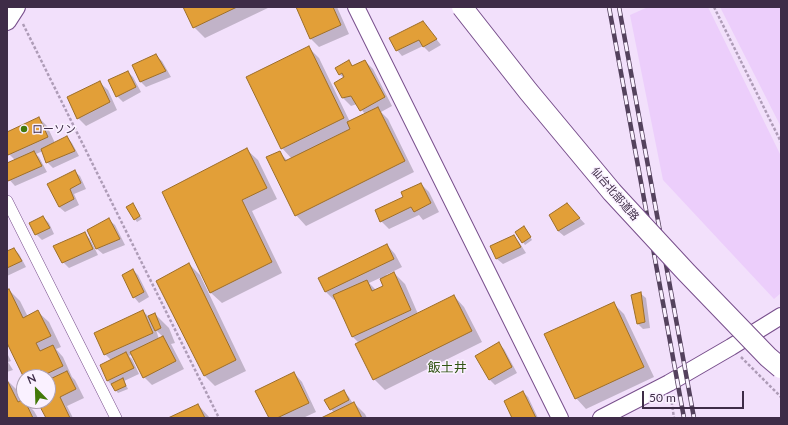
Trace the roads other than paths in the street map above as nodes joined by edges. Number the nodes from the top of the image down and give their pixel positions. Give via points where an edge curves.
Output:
1 (356, 7) edge
2 (462, 7) edge
3 (7, 201) edge
4 (781, 316) edge
5 (781, 368) edge
6 (116, 418) edge
7 (560, 418) edge
8 (601, 418) edge

1 - 7 street
2 - 5 highway, 仙台北部道路, bridge via 612,192
3 - 6 street
4 - 8 street via 669,383

